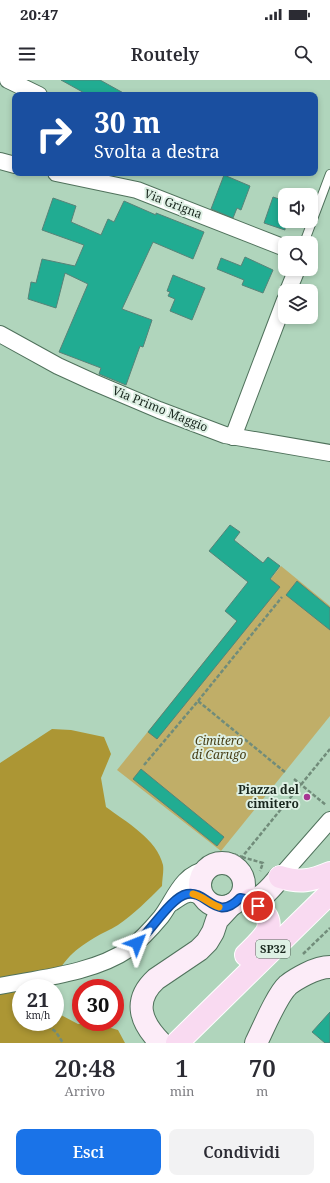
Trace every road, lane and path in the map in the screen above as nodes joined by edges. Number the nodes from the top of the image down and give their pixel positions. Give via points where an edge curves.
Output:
1 (8, 80) edge
2 (33, 92) edge
3 (0, 161) edge
4 (12, 164) edge
5 (330, 174) edge
6 (70, 176) edge
7 (307, 236) edge
8 (278, 245) edge
9 (278, 318) edge
10 (0, 334) edge
11 (232, 437) junction
12 (330, 453) edge
13 (282, 597) dead end
14 (198, 701) junction
15 (330, 749) edge
16 (144, 765) dead end
17 (286, 773) dead end
18 (294, 779) dead end
19 (301, 784) junction
20 (330, 808) edge
21 (330, 820) edge
22 (253, 843) dead end
23 (239, 862) junction
24 (206, 870) junction
25 (330, 873) edge
26 (258, 875) junction
27 (280, 877) junction
28 (330, 893) edge
29 (170, 904) junction
30 (226, 905) junction
31 (330, 912) edge
32 (330, 928) edge
33 (301, 957) dead end
34 (330, 967) edge
35 (0, 986) edge
36 (216, 1005) junction
37 (55, 1031) edge
38 (157, 1039) edge
39 (181, 1039) edge
40 (63, 1043) edge
41 (256, 1043) edge

1 - 2 street
3 - 4 street
5 - 7 lane
6 - 8 street, Via Grigna via 137,190
9 - 11 street
10 - 11 street, Via Primo Maggio via 93,382
11 - 12 street, Via Primo Maggio
13 - 14 path
14 - 16 path
14 - 17 path
15 - 19 path
18 - 19 path
19 - 20 path
19 - 22 path
21 - 27 street
23 - 24 street via 211,866
23 - 26 street
23 - 26 path via 262,863
23 - 30 street via 243,892
24 - 29 street via 195,873 186,880
24 - 30 street via 202,875 202,894
25 - 27 main road via 310,880 293,881
26 - 27 street
27 - 30 street via 256,899
28 - 36 main road, SP32
29 - 30 street via 188,894
29 - 35 street via 144,936 111,960 55,976
30 - 38 street via 207,942 156,979 147,990 141,1006 142,1015 145,1024
30 - 39 main road via 267,915 267,932 199,1004
31 - 36 main road via 239,998
32 - 33 path
34 - 41 street via 313,970 287,986
36 - 39 main road, SP32
37 - 40 path

